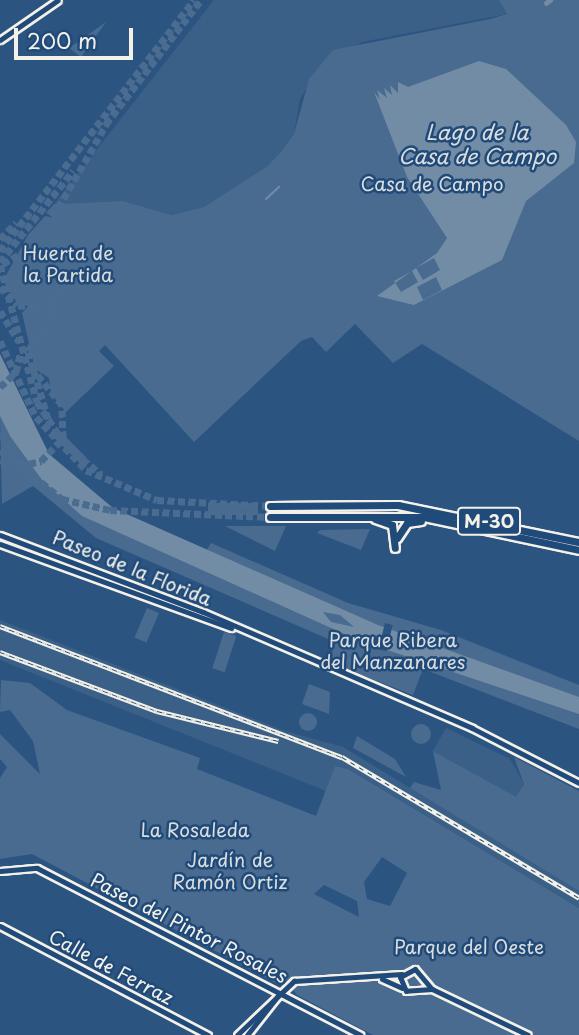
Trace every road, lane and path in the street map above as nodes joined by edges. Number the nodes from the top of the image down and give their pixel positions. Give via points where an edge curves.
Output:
1 (58, 0) edge
2 (0, 40) edge
3 (270, 506) tunnel mouth
4 (336, 516) junction
5 (270, 517) tunnel mouth
6 (453, 523) junction
7 (0, 535) edge
8 (579, 542) edge
9 (0, 544) edge
10 (579, 550) edge
11 (250, 635) junction
12 (579, 783) edge
13 (0, 872) edge
14 (0, 926) edge
15 (402, 974) junction
16 (383, 979) junction
17 (423, 979) junction
18 (403, 988) junction
19 (432, 989) junction
20 (417, 990) junction
21 (280, 992) junction
22 (208, 1035) edge
23 (237, 1035) edge
24 (247, 1035) edge
25 (360, 1035) edge
26 (528, 1035) edge

1 - 2 main road
3 - 8 highway, M-30 via 398,505
4 - 5 highway, M-30
4 - 6 highway, M-30
4 - 6 highway via 389,522 395,548 407,523
6 - 10 highway, M-30
7 - 11 main road, Paseo de la Florida
9 - 11 main road, Paseo de la Florida
11 - 12 main road, Paseo de la Florida via 373,686
13 - 21 main road, Paseo del Pintor Rosales via 37,868
14 - 22 main road, Calle de Ferraz
15 - 16 main road
15 - 17 main road via 415,969
15 - 18 main road
16 - 18 main road
16 - 21 main road via 315,978
17 - 19 main road
17 - 20 main road
18 - 20 main road
19 - 20 main road
19 - 26 main road
21 - 23 main road
21 - 24 main road
21 - 25 main road, Paseo del Pintor Rosales

